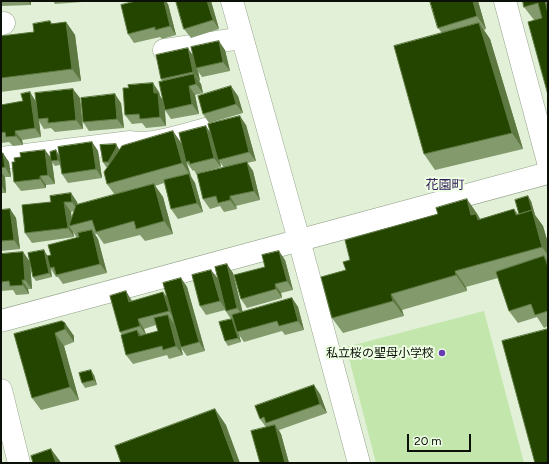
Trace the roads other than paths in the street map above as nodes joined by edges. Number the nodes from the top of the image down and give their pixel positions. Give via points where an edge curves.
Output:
1 (232, 1) edge
2 (505, 1) edge
3 (242, 38) junction
4 (164, 50) dead end
5 (210, 128) edge
6 (1, 158) edge
7 (548, 162) edge
8 (548, 173) edge
9 (299, 240) junction
10 (1, 321) edge
11 (1, 390) edge
12 (20, 463) edge
13 (359, 463) edge

1 - 3 street
2 - 7 street
3 - 4 street
3 - 9 street
5 - 6 street via 136,144 130,142
8 - 9 street
9 - 10 street
9 - 13 street
11 - 12 street

